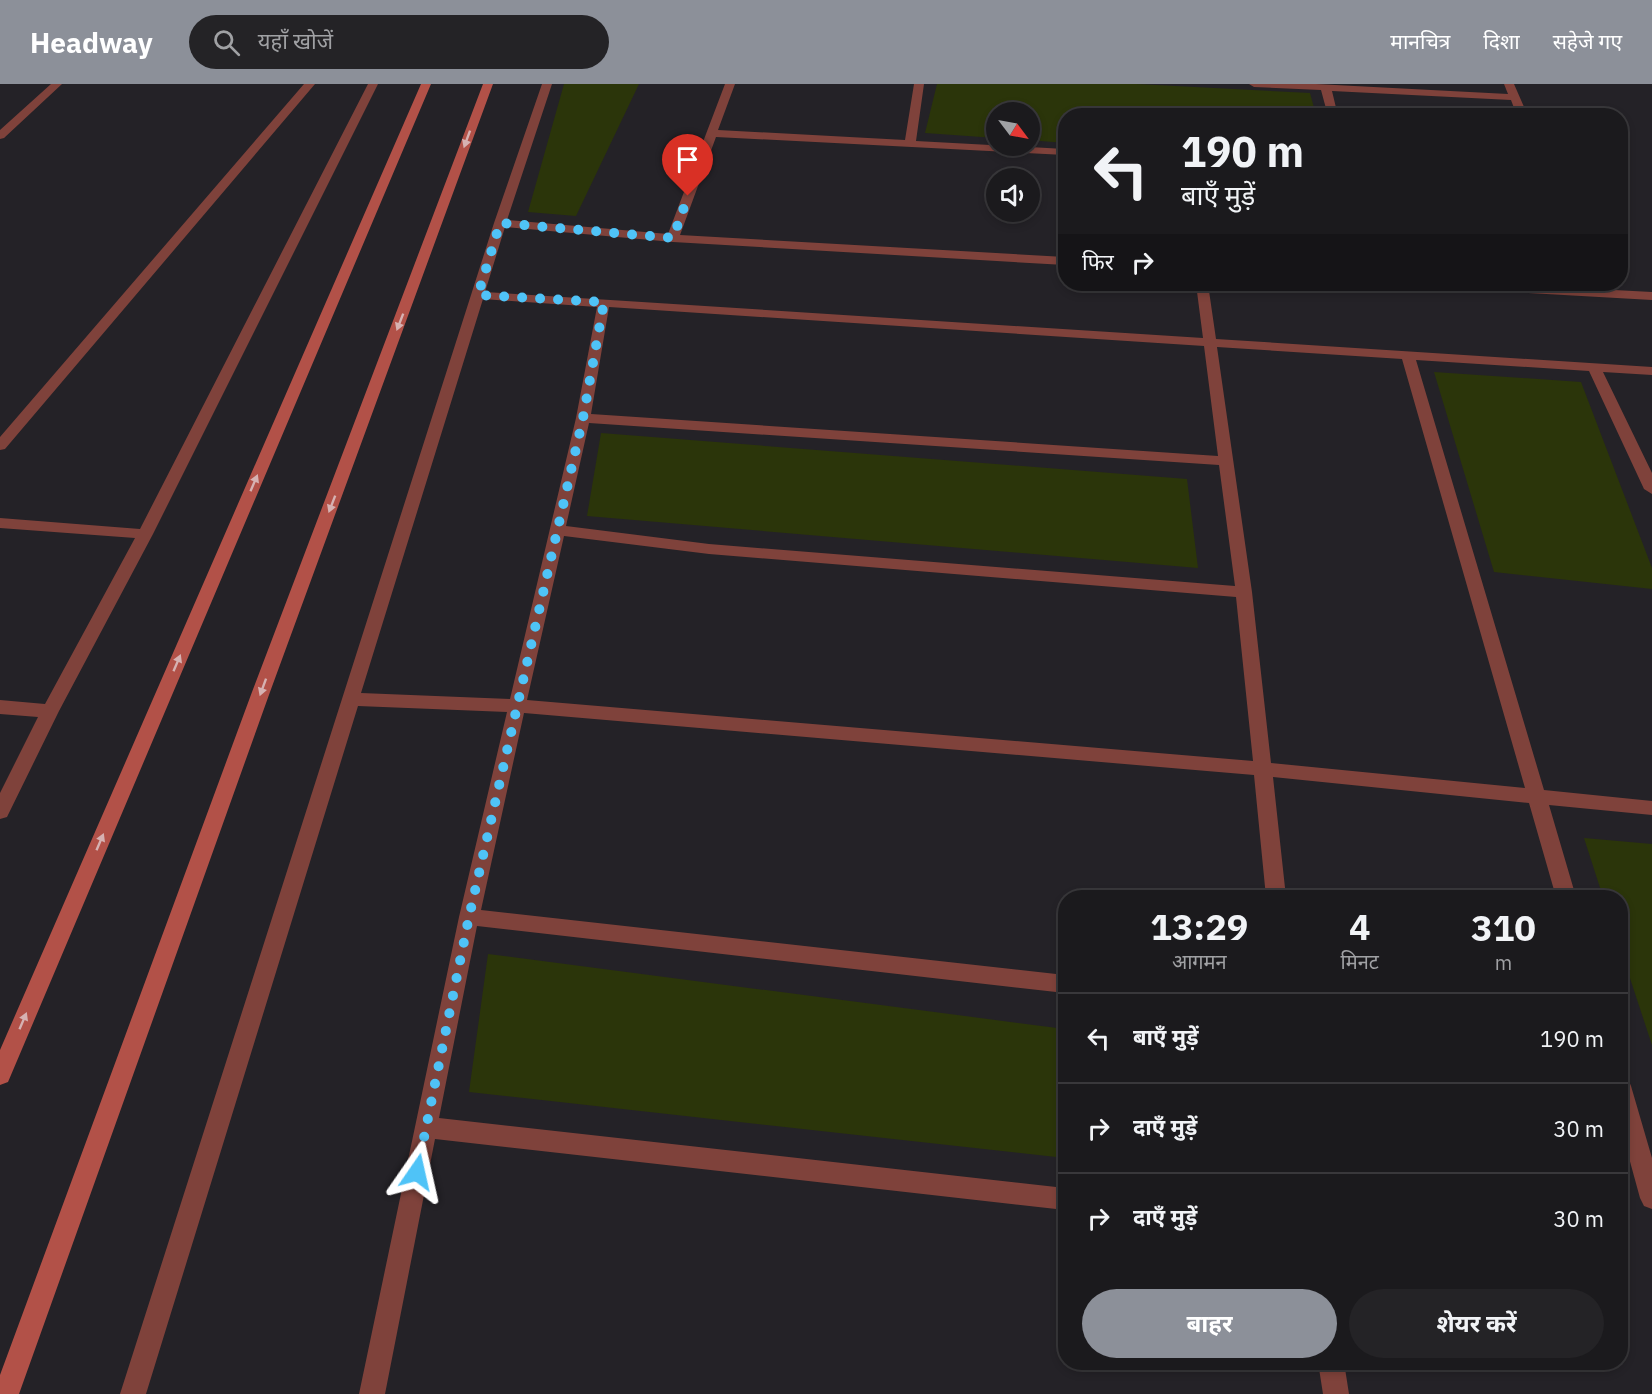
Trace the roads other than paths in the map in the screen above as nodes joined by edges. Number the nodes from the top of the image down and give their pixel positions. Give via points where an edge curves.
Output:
1 (57, 84) edge
2 (310, 84) edge
3 (373, 84) edge
4 (426, 84) edge
5 (488, 84) edge
6 (547, 84) edge
7 (729, 84) edge
8 (919, 84) edge
9 (1254, 84) edge
10 (1509, 84) edge
11 (1326, 88) junction
12 (1515, 97) junction
13 (1331, 108) edge
14 (1520, 108) edge
15 (711, 133) junction
16 (0, 136) edge
17 (910, 142) junction
18 (1058, 152) edge
19 (500, 223) junction
20 (673, 238) junction
21 (1058, 261) edge
22 (1203, 291) edge
23 (1624, 291) edge
24 (478, 295) junction
25 (1652, 296) edge
26 (604, 302) junction
27 (1210, 341) junction
28 (1408, 356) junction
29 (1594, 367) junction
30 (1652, 371) edge
31 (583, 418) junction
32 (0, 446) edge
33 (1226, 460) junction
34 (1652, 489) edge
35 (0, 523) edge
36 (558, 530) junction
37 (145, 534) junction
38 (1244, 592) junction
39 (352, 699) junction
40 (519, 706) junction
41 (0, 707) edge
42 (50, 711) junction
43 (1263, 769) junction
44 (1537, 795) junction
45 (1652, 808) edge
46 (0, 812) edge
47 (1275, 890) edge
48 (1564, 890) edge
49 (469, 917) junction
50 (1058, 983) edge
51 (0, 1075) edge
52 (1628, 1114) edge
53 (426, 1127) junction
54 (1058, 1198) edge
55 (1652, 1198) edge
56 (1332, 1370) edge
57 (6, 1394) edge
58 (134, 1394) edge
59 (372, 1394) edge
60 (1336, 1394) edge

1 - 16 street
2 - 32 street
3 - 37 street
51 -> 4 street
5 -> 57 street via 261,692
6 - 19 street
7 - 15 street
8 - 17 street
9 - 11 street
10 - 12 street
11 - 12 street
11 - 13 street
12 - 14 street
15 - 17 street
15 - 20 street
17 - 18 street
19 - 20 street
19 - 24 street
20 - 21 street
22 - 27 street
23 - 25 street
24 - 26 street
24 - 39 street
26 - 27 street
26 - 31 street
27 - 28 street
27 - 33 street
28 - 29 street
28 - 44 street
29 - 30 street
29 - 34 street
31 - 33 street
31 - 36 street
33 - 38 street
35 - 37 street
36 - 38 street via 709,549
36 - 40 street
37 - 42 street
38 - 43 street
39 - 40 street
39 - 58 street
40 - 43 street
40 - 49 street
41 - 42 street
42 - 46 street
43 - 44 street
43 - 47 street
44 - 45 street
44 - 48 street
49 - 50 street
49 - 53 street
52 - 55 street
53 - 54 street
53 - 59 street
56 - 60 street

